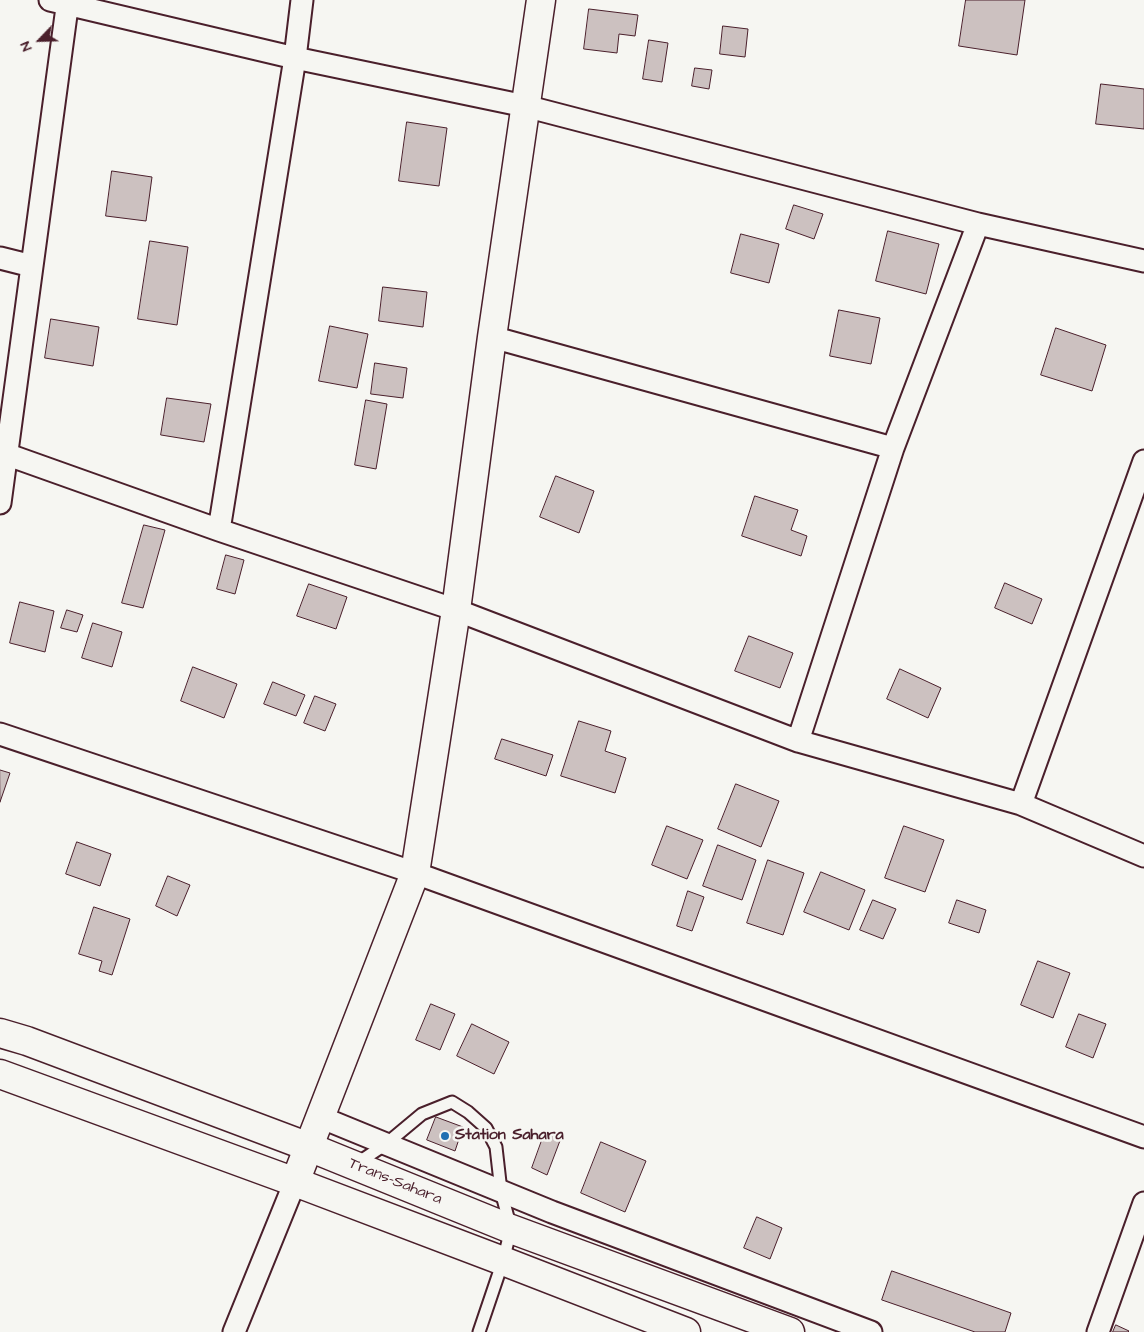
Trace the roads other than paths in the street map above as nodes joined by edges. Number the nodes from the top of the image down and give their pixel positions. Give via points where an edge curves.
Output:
1 (302, 0) edge
2 (541, 0) edge
3 (62, 1) edge
4 (295, 58) junction
5 (525, 106) junction
6 (978, 224) junction
7 (0, 258) edge
8 (1144, 261) edge
9 (32, 266) junction
10 (492, 337) junction
11 (893, 448) junction
12 (3, 453) edge
13 (1144, 461) edge
14 (0, 503) edge
15 (219, 530) junction
16 (456, 610) junction
17 (0, 734) edge
18 (798, 741) junction
19 (1021, 804) junction
20 (1144, 856) edge
21 (415, 873) junction
22 (0, 1032) edge
23 (0, 1074) edge
24 (320, 1117) junction
25 (1144, 1137) edge
26 (386, 1144) junction
27 (309, 1147) junction
28 (353, 1165) junction
29 (295, 1182) junction
30 (501, 1191) junction
31 (1144, 1203) edge
32 (511, 1229) junction
33 (503, 1261) junction
34 (234, 1332) edge
35 (479, 1332) edge
36 (686, 1332) edge
37 (790, 1332) edge
38 (871, 1332) edge
39 (1098, 1332) edge

1 - 4 street
2 - 5 main road
3 - 4 street
3 - 9 street
4 - 5 street
4 - 15 street
5 - 6 street
5 - 10 main road
6 - 8 street
6 - 11 street
7 - 9 street
9 - 12 street
10 - 11 street
10 - 16 main road
11 - 18 street
12 - 14 street
12 - 15 street
13 - 19 street
15 - 16 street
16 - 18 street
16 - 21 main road
17 - 21 street
18 - 19 street
19 - 20 street
21 - 24 main road
21 - 25 street
22 - 27 main road, Trans-Sahara
23 - 29 main road
24 - 26 street
24 - 27 main road
26 - 28 lane
26 - 30 street
26 - 30 lane via 422,1114 452,1102 486,1128 496,1148
27 - 28 main road, Trans-Sahara
27 - 29 main road
28 - 32 main road, Trans-Sahara
29 - 33 main road
29 - 34 street
30 - 32 lane
30 - 38 street
31 - 39 street
32 - 33 lane
32 - 37 main road, Trans-Sahara
33 - 35 lane
33 - 36 main road

